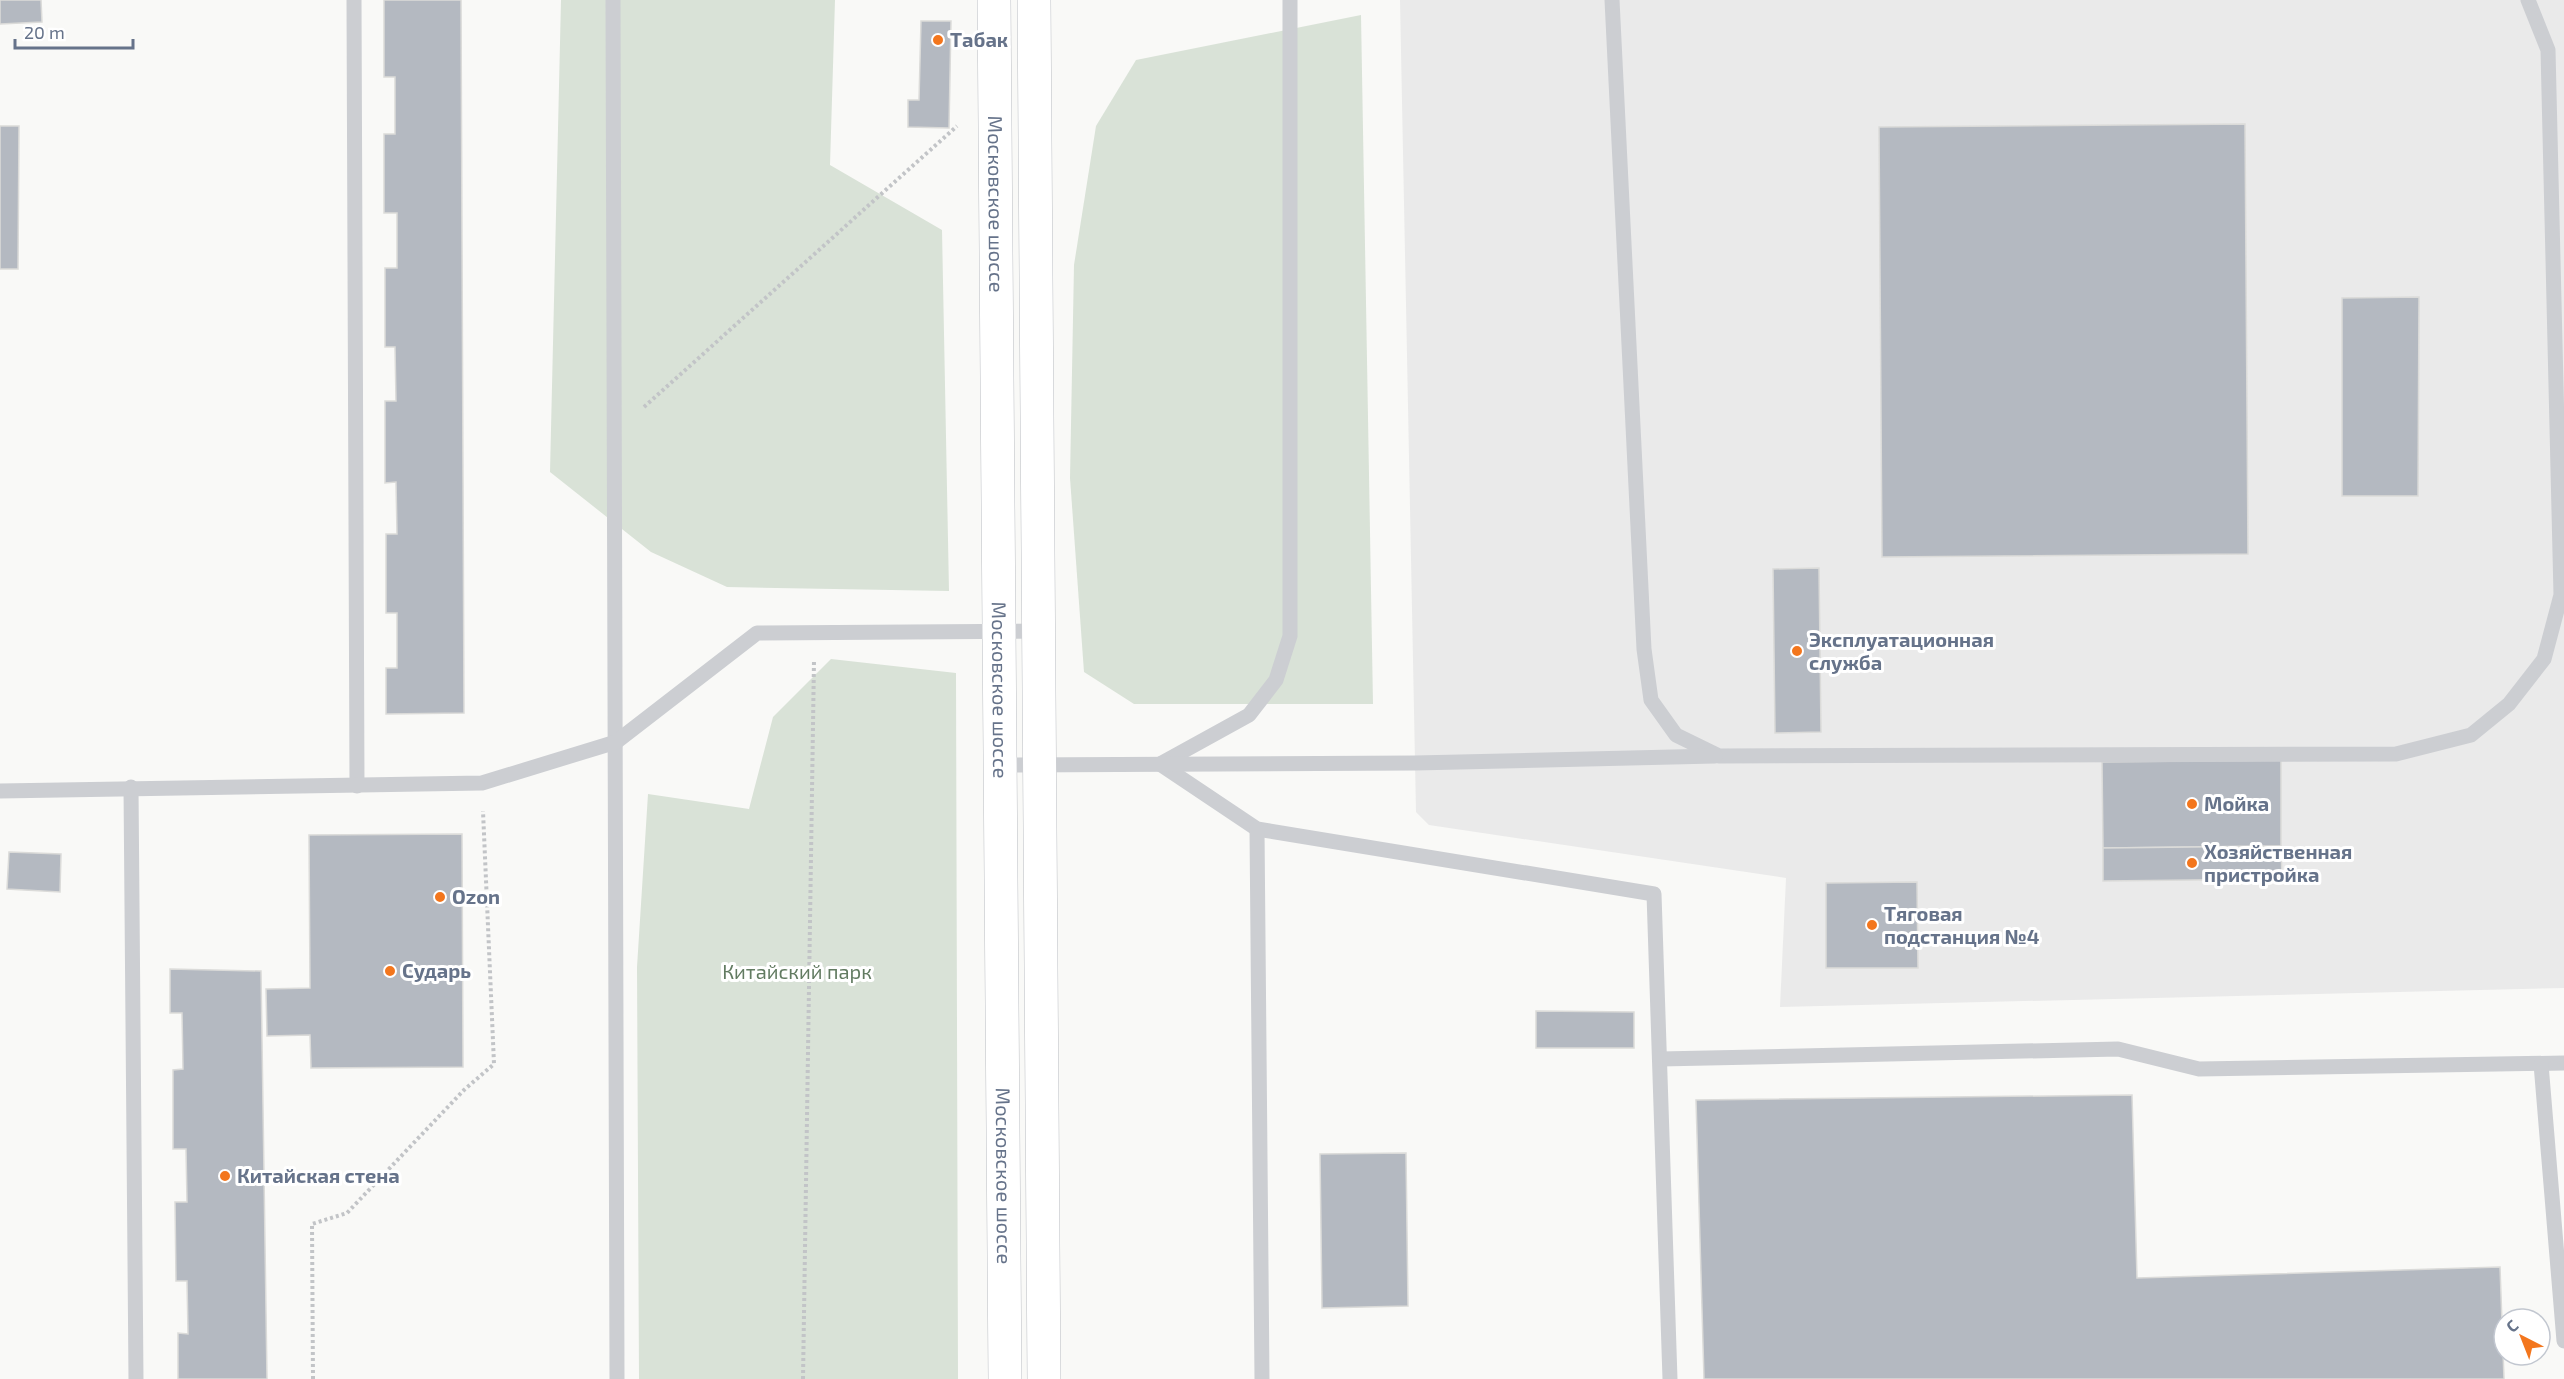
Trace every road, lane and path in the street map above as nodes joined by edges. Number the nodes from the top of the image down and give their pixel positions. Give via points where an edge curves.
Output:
1 (354, 0) edge
2 (613, 0) edge
3 (994, 0) edge
4 (1034, 0) edge
5 (1290, 0) edge
6 (1612, 0) edge
7 (2528, 0) edge
8 (957, 116) dead end
9 (616, 432) junction
10 (1038, 631) junction
11 (997, 632) junction
12 (815, 633) junction
13 (616, 742) junction
14 (1719, 756) junction
15 (1160, 764) junction
16 (1001, 765) junction
17 (1040, 766) junction
18 (482, 783) junction
19 (357, 786) junction
20 (131, 787) junction
21 (0, 791) edge
22 (1257, 828) junction
23 (1660, 1059) junction
24 (2564, 1063) edge
25 (2541, 1064) junction
26 (2564, 1341) edge
27 (136, 1379) edge
28 (313, 1379) edge
29 (617, 1379) edge
30 (803, 1379) edge
31 (1005, 1379) edge
32 (1044, 1379) edge
33 (1262, 1379) edge
34 (1670, 1379) edge

1 - 19 lane
2 - 9 lane
3 - 11 main road, Московское шоссе
4 - 10 main road, Московское шоссе
5 - 15 lane via 1290,636 1276,680 1249,715
6 - 14 lane via 1644,649 1651,700 1676,735
7 - 14 lane via 2548,50 2561,595 2544,659 2510,704 2471,735 2396,754
8 - 9 path via 957,128
9 - 13 lane
10 - 11 lane
10 - 17 main road, Московское шоссе
11 - 12 lane
11 - 16 main road, Московское шоссе
12 - 13 lane via 757,633
12 - 30 path
13 - 18 lane
13 - 29 lane
14 - 15 lane via 1415,764
15 - 17 lane
15 - 22 lane
16 - 17 lane
16 - 31 main road, Московское шоссе
17 - 32 main road, Московское шоссе
18 - 19 lane
18 - 28 path via 494,1064 464,1090 347,1213 312,1224
19 - 20 lane
20 - 21 lane
20 - 27 lane
22 - 23 lane via 1654,894
22 - 33 lane
23 - 25 lane via 2118,1049 2199,1069
23 - 34 lane
24 - 25 lane
25 - 26 lane

